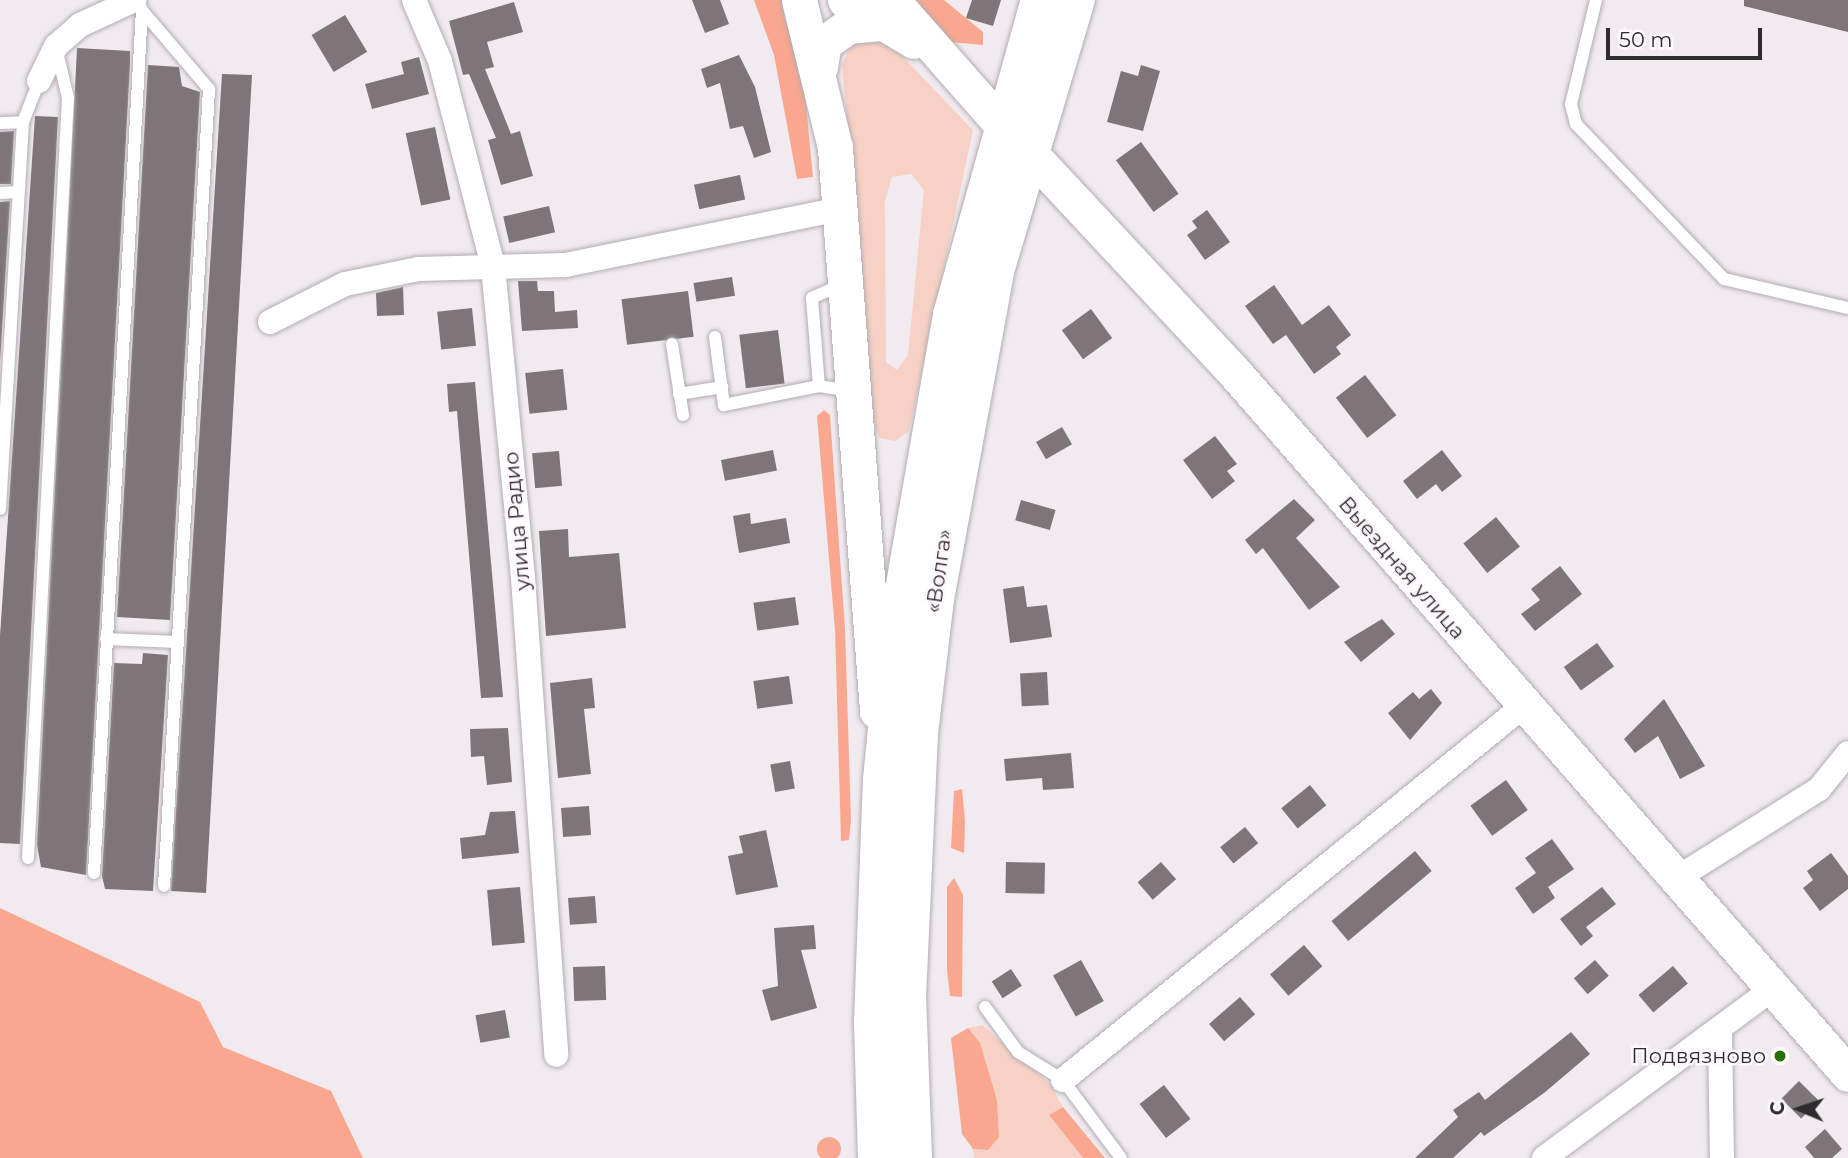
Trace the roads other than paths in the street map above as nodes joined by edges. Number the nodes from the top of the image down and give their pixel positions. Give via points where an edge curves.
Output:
1 (414, 0) edge
2 (799, 0) edge
3 (831, 0) edge
4 (845, 0) edge
5 (1040, 0) edge
6 (1076, 0) edge
7 (1596, 0) edge
8 (137, 3) edge
9 (889, 11) edge
10 (56, 46) junction
11 (822, 55) junction
12 (39, 81) joint
13 (23, 122) junction
14 (1000, 123) junction
15 (0, 124) edge
16 (1028, 151) junction
17 (18, 192) junction
18 (0, 193) edge
19 (840, 209) junction
20 (493, 266) junction
21 (847, 282) junction
22 (1848, 308) edge
23 (270, 322) dead end
24 (715, 337) dead end
25 (672, 344) dead end
26 (819, 386) junction
27 (722, 387) junction
28 (855, 392) junction
29 (680, 394) junction
30 (683, 415) dead end
31 (0, 509) edge
32 (106, 639) junction
33 (177, 642) junction
34 (1521, 708) junction
35 (1848, 753) edge
36 (882, 780) junction
37 (28, 858) dead end
38 (94, 873) dead end
39 (1674, 880) junction
40 (164, 886) dead end
41 (1772, 989) junction
42 (985, 1007) dead end
43 (1720, 1033) junction
44 (556, 1055) dead end
45 (1848, 1074) edge
46 (1063, 1080) junction
47 (877, 1158) edge
48 (913, 1158) edge
49 (1121, 1158) edge
50 (1544, 1158) edge
51 (1722, 1158) edge

1 - 20 street, улица Радио via 440,61
2 - 11 main road
3 - 11 main road
4 - 9 main road
5 - 14 highway, «Волга»
6 - 16 highway, «Волга»
7 - 22 lane via 1571,104 1576,124 1724,279
8 - 10 street via 80,25
8 - 32 lane
8 - 33 lane via 209,89
9 - 11 main road via 848,26
9 - 14 main road
10 - 12 street
10 - 37 lane via 68,98
11 - 19 main road
12 - 13 lane
13 - 15 lane
13 - 17 lane
14 - 36 highway, «Волга» via 923,455
16 - 34 main road, Выездная улица via 1234,373
16 - 48 highway, «Волга» via 957,456 919,733 907,998
17 - 18 lane
17 - 31 lane
19 - 20 street via 565,265
19 - 21 main road
20 - 23 street via 418,270 345,284
20 - 44 street, улица Радио via 523,578
21 - 26 lane via 812,298
21 - 28 main road
24 - 27 lane
25 - 29 lane
26 - 27 lane via 724,405
26 - 28 lane
27 - 29 lane
28 - 36 main road
29 - 30 lane
32 - 33 lane
32 - 38 lane
33 - 40 lane
34 - 39 main road, Выездная улица
34 - 46 street
35 - 39 street via 1819,789
36 - 47 highway, «Волга» via 873,1022
39 - 41 main road, Выездная улица
41 - 43 street
41 - 45 main road, Выездная улица
42 - 46 lane via 1018,1052
43 - 50 street
43 - 51 street
46 - 49 lane

